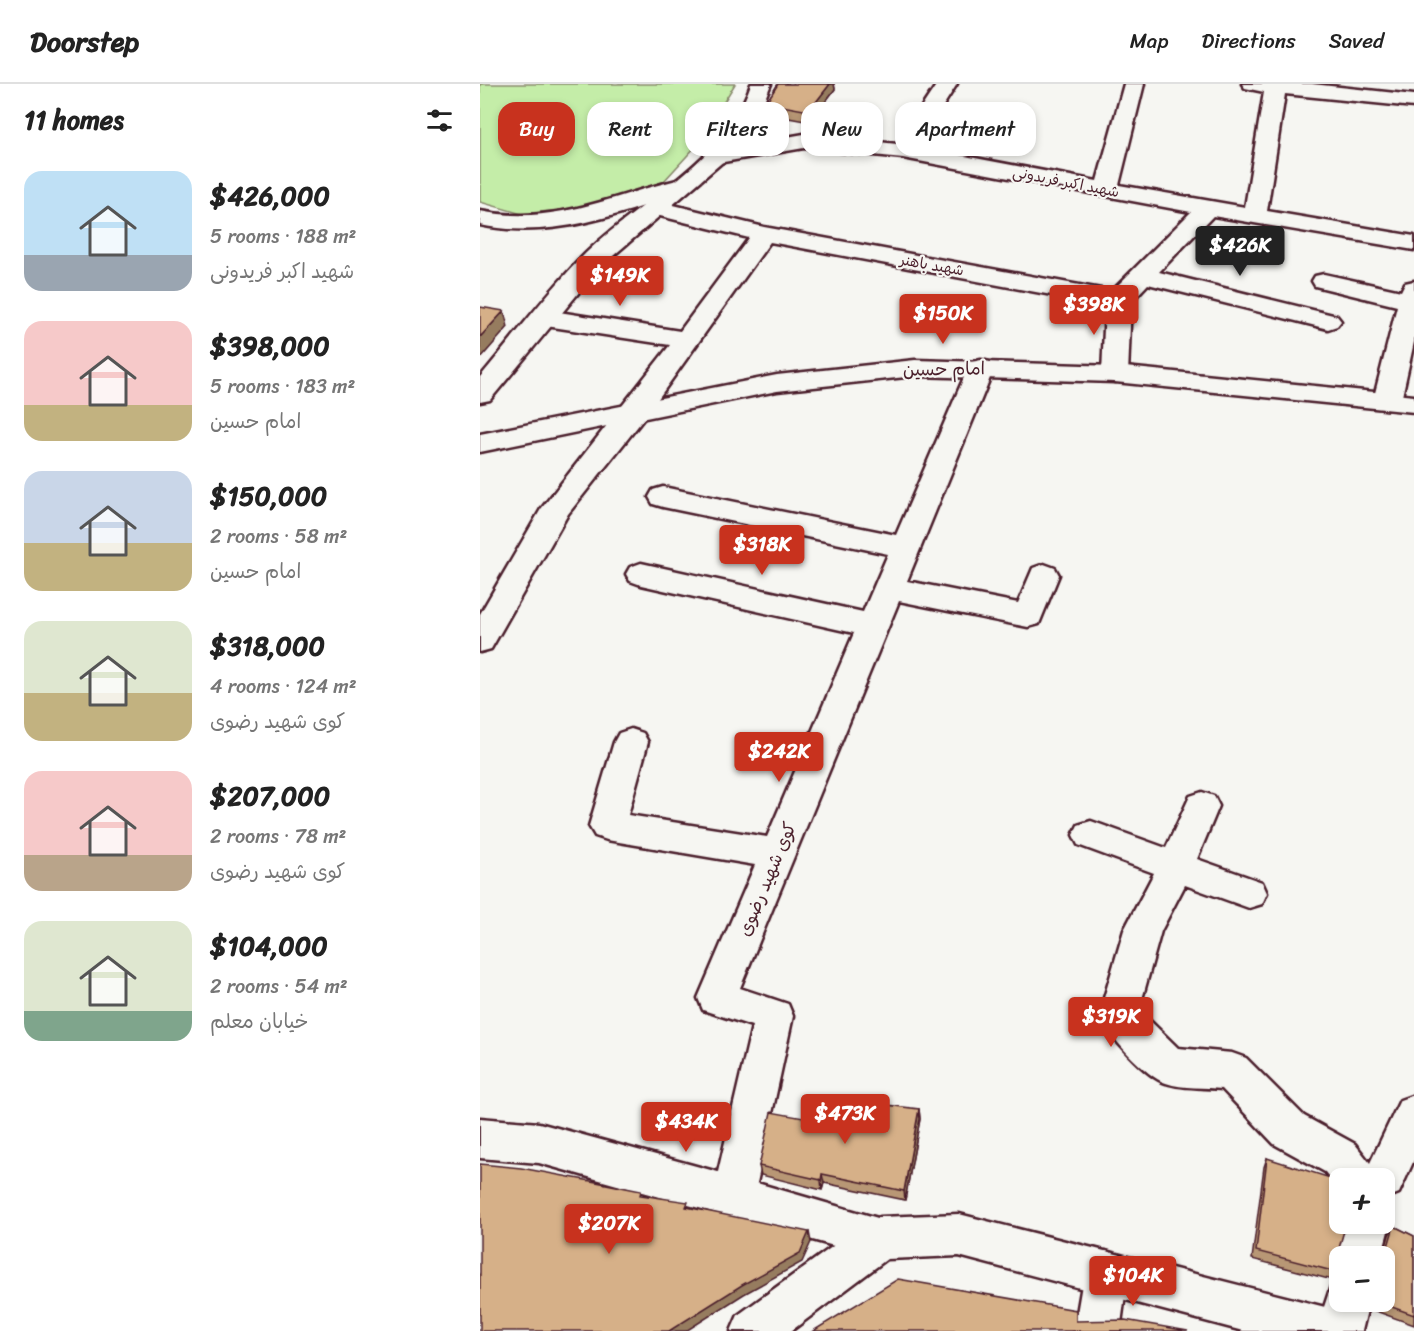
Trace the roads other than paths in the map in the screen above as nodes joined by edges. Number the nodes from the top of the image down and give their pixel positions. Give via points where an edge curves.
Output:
1 (761, 84) edge
2 (947, 84) edge
3 (1134, 84) edge
4 (1252, 84) edge
5 (1276, 85) edge
6 (1414, 101) edge
7 (755, 102) edge
8 (935, 102) edge
9 (789, 144) edge
10 (895, 150) edge
11 (718, 156) edge
12 (929, 156) edge
13 (683, 185) junction
14 (1106, 190) junction
15 (656, 208) junction
16 (1208, 208) junction
17 (1255, 216) junction
18 (480, 218) edge
19 (765, 234) junction
20 (1414, 243) edge
21 (1142, 275) junction
22 (1324, 281) dead end
23 (1413, 297) edge
24 (1118, 300) junction
25 (546, 318) junction
26 (1328, 321) dead end
27 (687, 340) junction
28 (981, 368) junction
29 (1115, 374) junction
30 (480, 394) edge
31 (1387, 401) junction
32 (1414, 404) edge
33 (635, 411) junction
34 (480, 442) edge
35 (663, 497) dead end
36 (906, 547) junction
37 (641, 574) dead end
38 (1044, 575) dead end
39 (889, 588) junction
40 (873, 626) junction
41 (480, 641) edge
42 (630, 742) dead end
43 (1202, 807) dead end
44 (1091, 835) dead end
45 (778, 854) junction
46 (1176, 867) junction
47 (1249, 893) dead end
48 (1414, 1114) edge
49 (480, 1138) edge
50 (1348, 1168) edge
51 (1389, 1168) edge
52 (733, 1198) junction
53 (880, 1239) junction
54 (1106, 1273) junction
55 (1344, 1312) edge
56 (754, 1331) edge
57 (1097, 1331) edge
58 (1329, 1331) edge
59 (1339, 1331) edge

1 - 7 street
2 - 8 street
3 - 14 street
4 - 5 street
5 - 6 street
5 - 17 street
9 - 10 street, شهید اکبر فریدونی via 804,141
11 - 13 street
12 - 14 street, شهید اکبر فریدونی
13 - 15 street
13 - 18 street via 623,205 535,225
14 - 16 street, شهید اکبر فریدونی
15 - 19 street, شهید باهنر
15 - 25 street via 590,263
16 - 17 street, شهید اکبر فریدونی
16 - 21 street
17 - 20 street, شهید اکبر فریدونی
19 - 24 street, شهید باهنر
19 - 27 street
21 - 24 street
21 - 26 street
22 - 23 street
23 - 31 street
24 - 29 street
25 - 27 street
25 - 30 street
27 - 33 street
28 - 29 street, امام حسین
28 - 33 street, امام حسین via 915,368 777,383
28 - 36 street, کوی شهید رضوی
29 - 31 street, امام حسین
31 - 32 street, امام حسین
33 - 34 street, امام حسین
33 - 41 street via 556,509
35 - 36 street
36 - 39 street, کوی شهید رضوی
37 - 40 street
38 - 39 street via 1028,616
39 - 40 street, کوی شهید رضوی
40 - 45 street, کوی شهید رضوی
42 - 45 street via 607,826
43 - 46 street
44 - 46 street
45 - 52 street, کوی شهید رضوی via 717,998 774,1016
46 - 47 street
46 - 50 street via 1143,930 1118,1015 1169,1066 1233,1071 1289,1130 1340,1158
48 - 51 street
49 - 52 street via 538,1143
52 - 53 street
53 - 54 street via 959,1235
53 - 56 street
54 - 57 street
54 - 58 street
55 - 59 street

